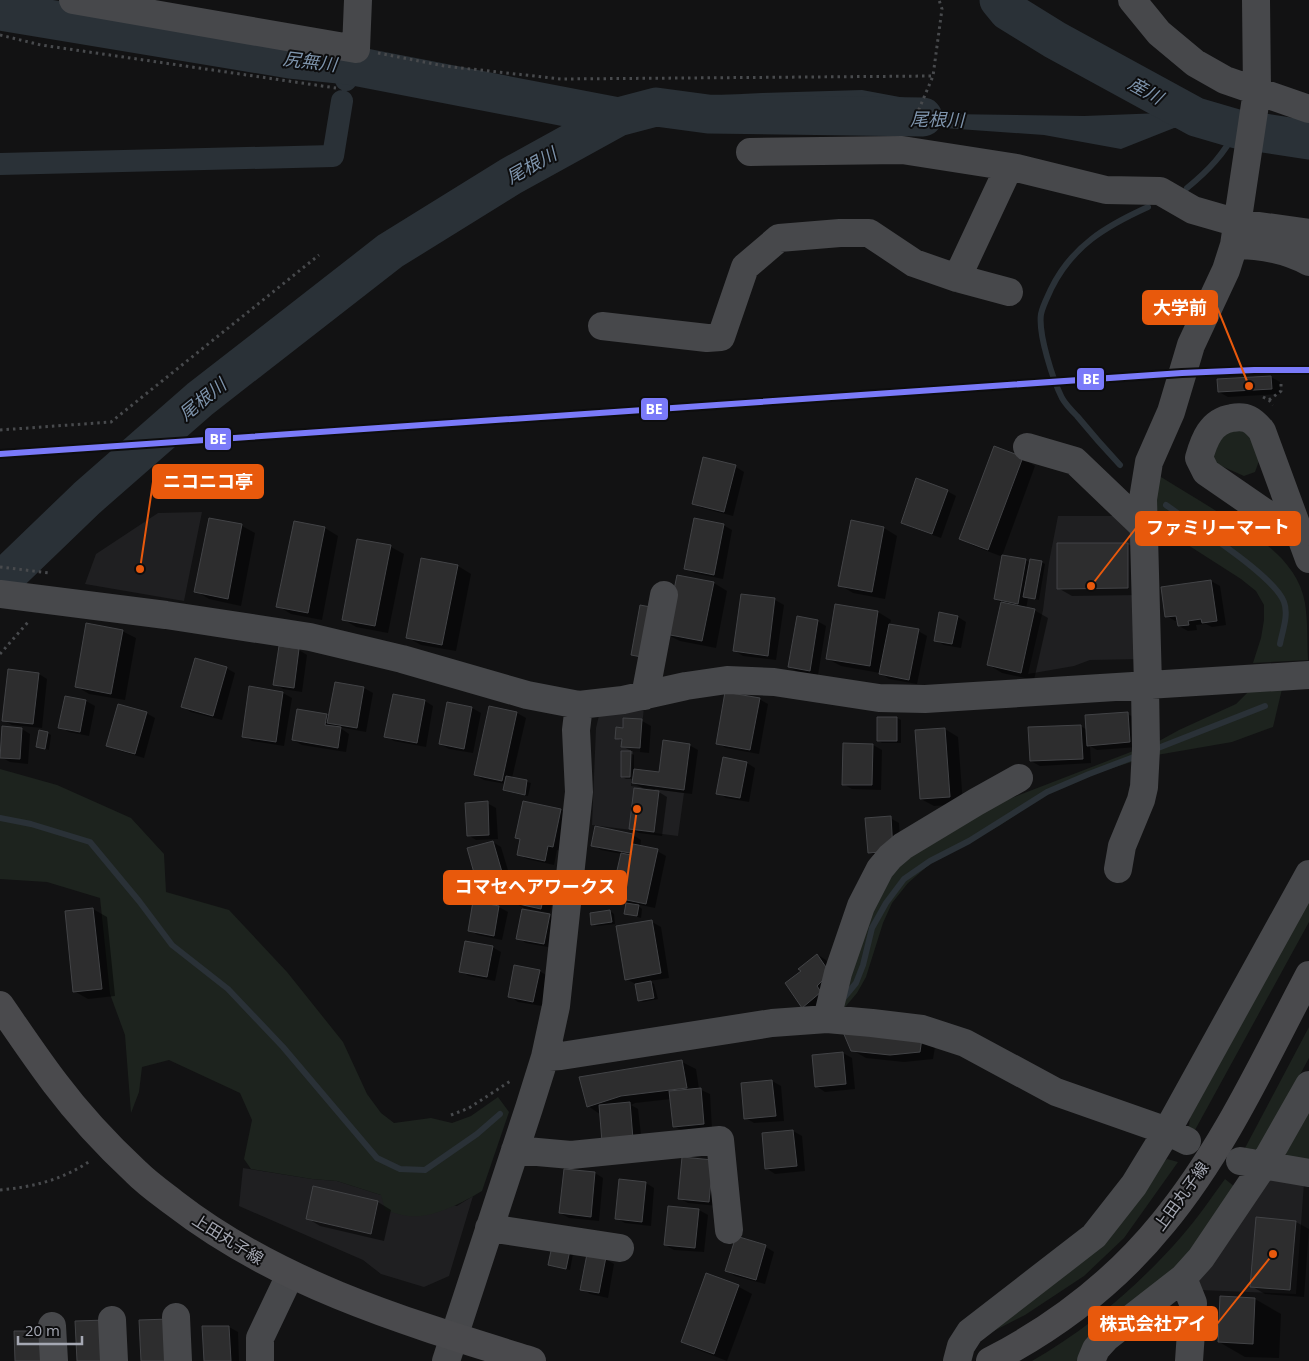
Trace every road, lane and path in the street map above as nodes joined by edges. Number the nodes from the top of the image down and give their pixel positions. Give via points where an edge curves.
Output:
1 (73, 0) edge
2 (358, 0) edge
3 (939, 0) edge
4 (1132, 0) edge
5 (1256, 0) edge
6 (0, 35) edge
7 (356, 49) junction
8 (933, 76) junction
9 (336, 88) dead end
10 (1256, 95) junction
11 (1309, 109) edge
12 (902, 150) junction
13 (750, 152) dead end
14 (1009, 166) junction
15 (1309, 233) edge
16 (1236, 234) junction
17 (319, 255) dead end
18 (1309, 262) edge
19 (957, 278) junction
20 (1009, 292) dead end
21 (602, 326) dead end
22 (1282, 384) dead end
23 (1269, 400) dead end
24 (0, 430) edge
25 (1027, 447) dead end
26 (1276, 470) junction
27 (1241, 496) junction
28 (1145, 528) junction
29 (1304, 547) edge
30 (0, 567) edge
31 (43, 590) junction
32 (0, 594) edge
33 (664, 596) dead end
34 (0, 654) edge
35 (1309, 675) edge
36 (1147, 685) junction
37 (645, 696) junction
38 (579, 705) junction
39 (1019, 778) dead end
40 (1118, 869) dead end
41 (1309, 874) edge
42 (1309, 975) edge
43 (0, 1005) edge
44 (827, 1020) junction
45 (543, 1064) junction
46 (1309, 1084) edge
47 (451, 1115) dead end
48 (1177, 1136) junction
49 (110, 1146) junction
50 (515, 1150) junction
51 (1252, 1164) junction
52 (1309, 1173) edge
53 (0, 1190) edge
54 (490, 1228) junction
55 (729, 1230) dead end
56 (620, 1248) dead end
57 (290, 1275) junction
58 (1183, 1278) junction
59 (176, 1317) dead end
60 (112, 1320) dead end
61 (52, 1326) dead end
62 (451, 1349) edge
63 (54, 1361) edge
64 (114, 1361) edge
65 (178, 1361) edge
66 (260, 1361) edge
67 (532, 1361) edge
68 (957, 1361) edge
69 (991, 1361) edge
70 (1091, 1361) edge
71 (1188, 1361) edge

1 - 7 street
2 - 7 street
3 - 8 path via 942,10
4 - 10 street via 1159,34 1195,63
5 - 10 street
6 - 9 path via 41,45
7 - 8 path via 444,66 561,79
8 - 12 path
10 - 11 street
10 - 16 street
12 - 13 street
12 - 14 street
14 - 16 street via 1106,190 1160,191
14 - 19 street
15 - 16 street
16 - 18 street via 1250,245 1296,255
16 - 28 street via 1226,270 1191,345 1172,412 1149,462 1143,499
17 - 24 path via 111,422
19 - 20 street
19 - 21 street via 914,263 869,234 779,238 745,268 721,337
22 - 23 path via 1281,391
25 - 28 street via 1075,461
26 - 27 street
26 - 27 street via 1262,431 1252,420 1241,416 1224,419 1214,425 1203,442 1199,458 1206,472
26 - 29 street
27 - 29 street
28 - 36 street
30 - 31 path
31 - 32 street
31 - 34 path
31 - 38 street via 166,615 310,637 527,695
33 - 37 street
35 - 36 street
36 - 37 street via 899,699 774,682 727,680
36 - 40 street via 1144,787 1122,846
37 - 38 street
38 - 45 street via 576,730 579,792 572,868 556,1006
39 - 44 street via 890,856 873,880 861,906 838,973
41 - 48 street
42 - 69 main road, 上田丸子線 via 1216,1149 1163,1223 1118,1271 1070,1312
43 - 49 main road, 上田丸子線 via 55,1084
44 - 45 street via 772,1023 561,1056
44 - 48 street via 922,1029 965,1043 1056,1092
45 - 47 path via 469,1108
45 - 50 street
46 - 51 street
48 - 68 street via 1094,1236 970,1332
49 - 53 path via 76,1171 30,1187
49 - 57 main road, 上田丸子線 via 137,1173 209,1229
50 - 54 street
50 - 55 street via 571,1155 720,1140
51 - 52 street
51 - 58 street via 1201,1258
54 - 56 street
54 - 62 street
57 - 62 main road, 上田丸子線
57 - 66 street via 260,1338
58 - 70 street via 1106,1338
58 - 71 street via 1193,1303
59 - 65 street
60 - 64 street
61 - 63 street
62 - 67 main road, 上田丸子線

